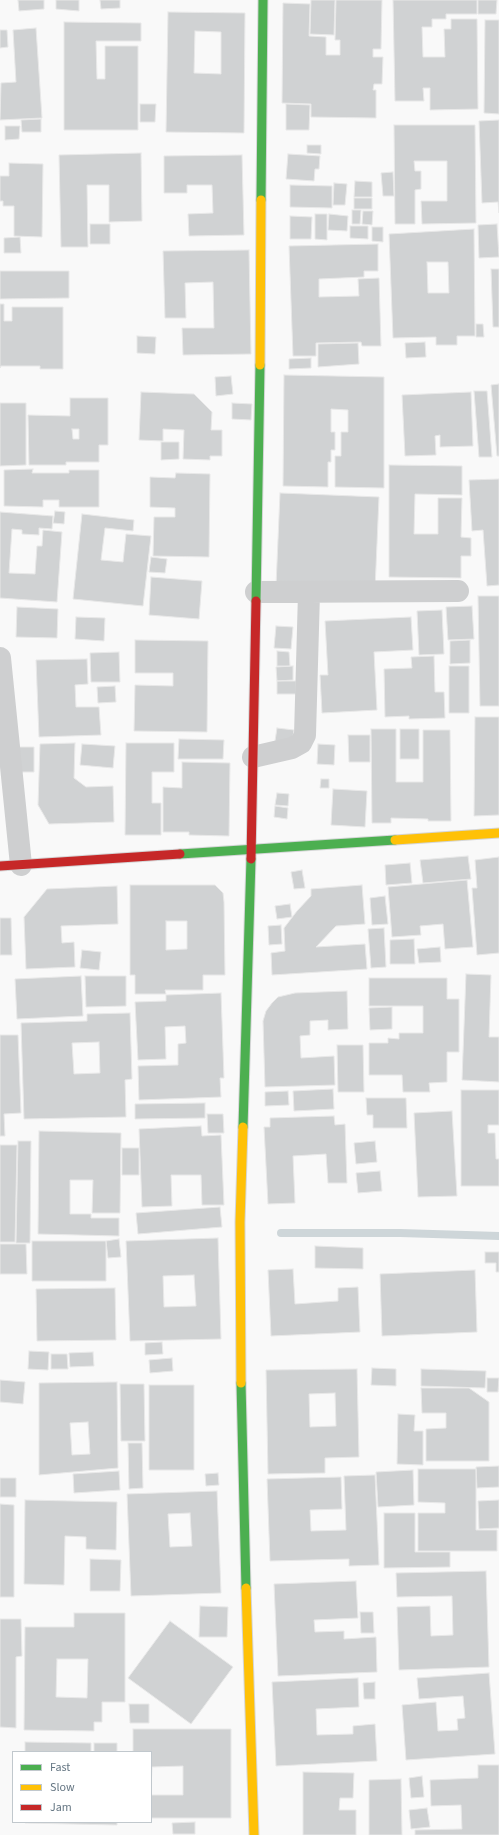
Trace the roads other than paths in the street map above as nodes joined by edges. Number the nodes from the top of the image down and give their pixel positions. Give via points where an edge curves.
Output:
1 (263, 0) edge
2 (458, 591) dead end
3 (256, 592) junction
4 (309, 593) junction
5 (0, 658) edge
6 (253, 757) junction
7 (499, 833) edge
8 (251, 849) junction
9 (10, 865) edge
10 (254, 1835) edge

1 - 3 street
2 - 4 street
3 - 4 street
3 - 6 street
4 - 6 street via 305,735 301,743 292,748
5 - 9 street
6 - 8 street
7 - 8 street
8 - 9 street
8 - 10 street via 240,1230 242,1467

